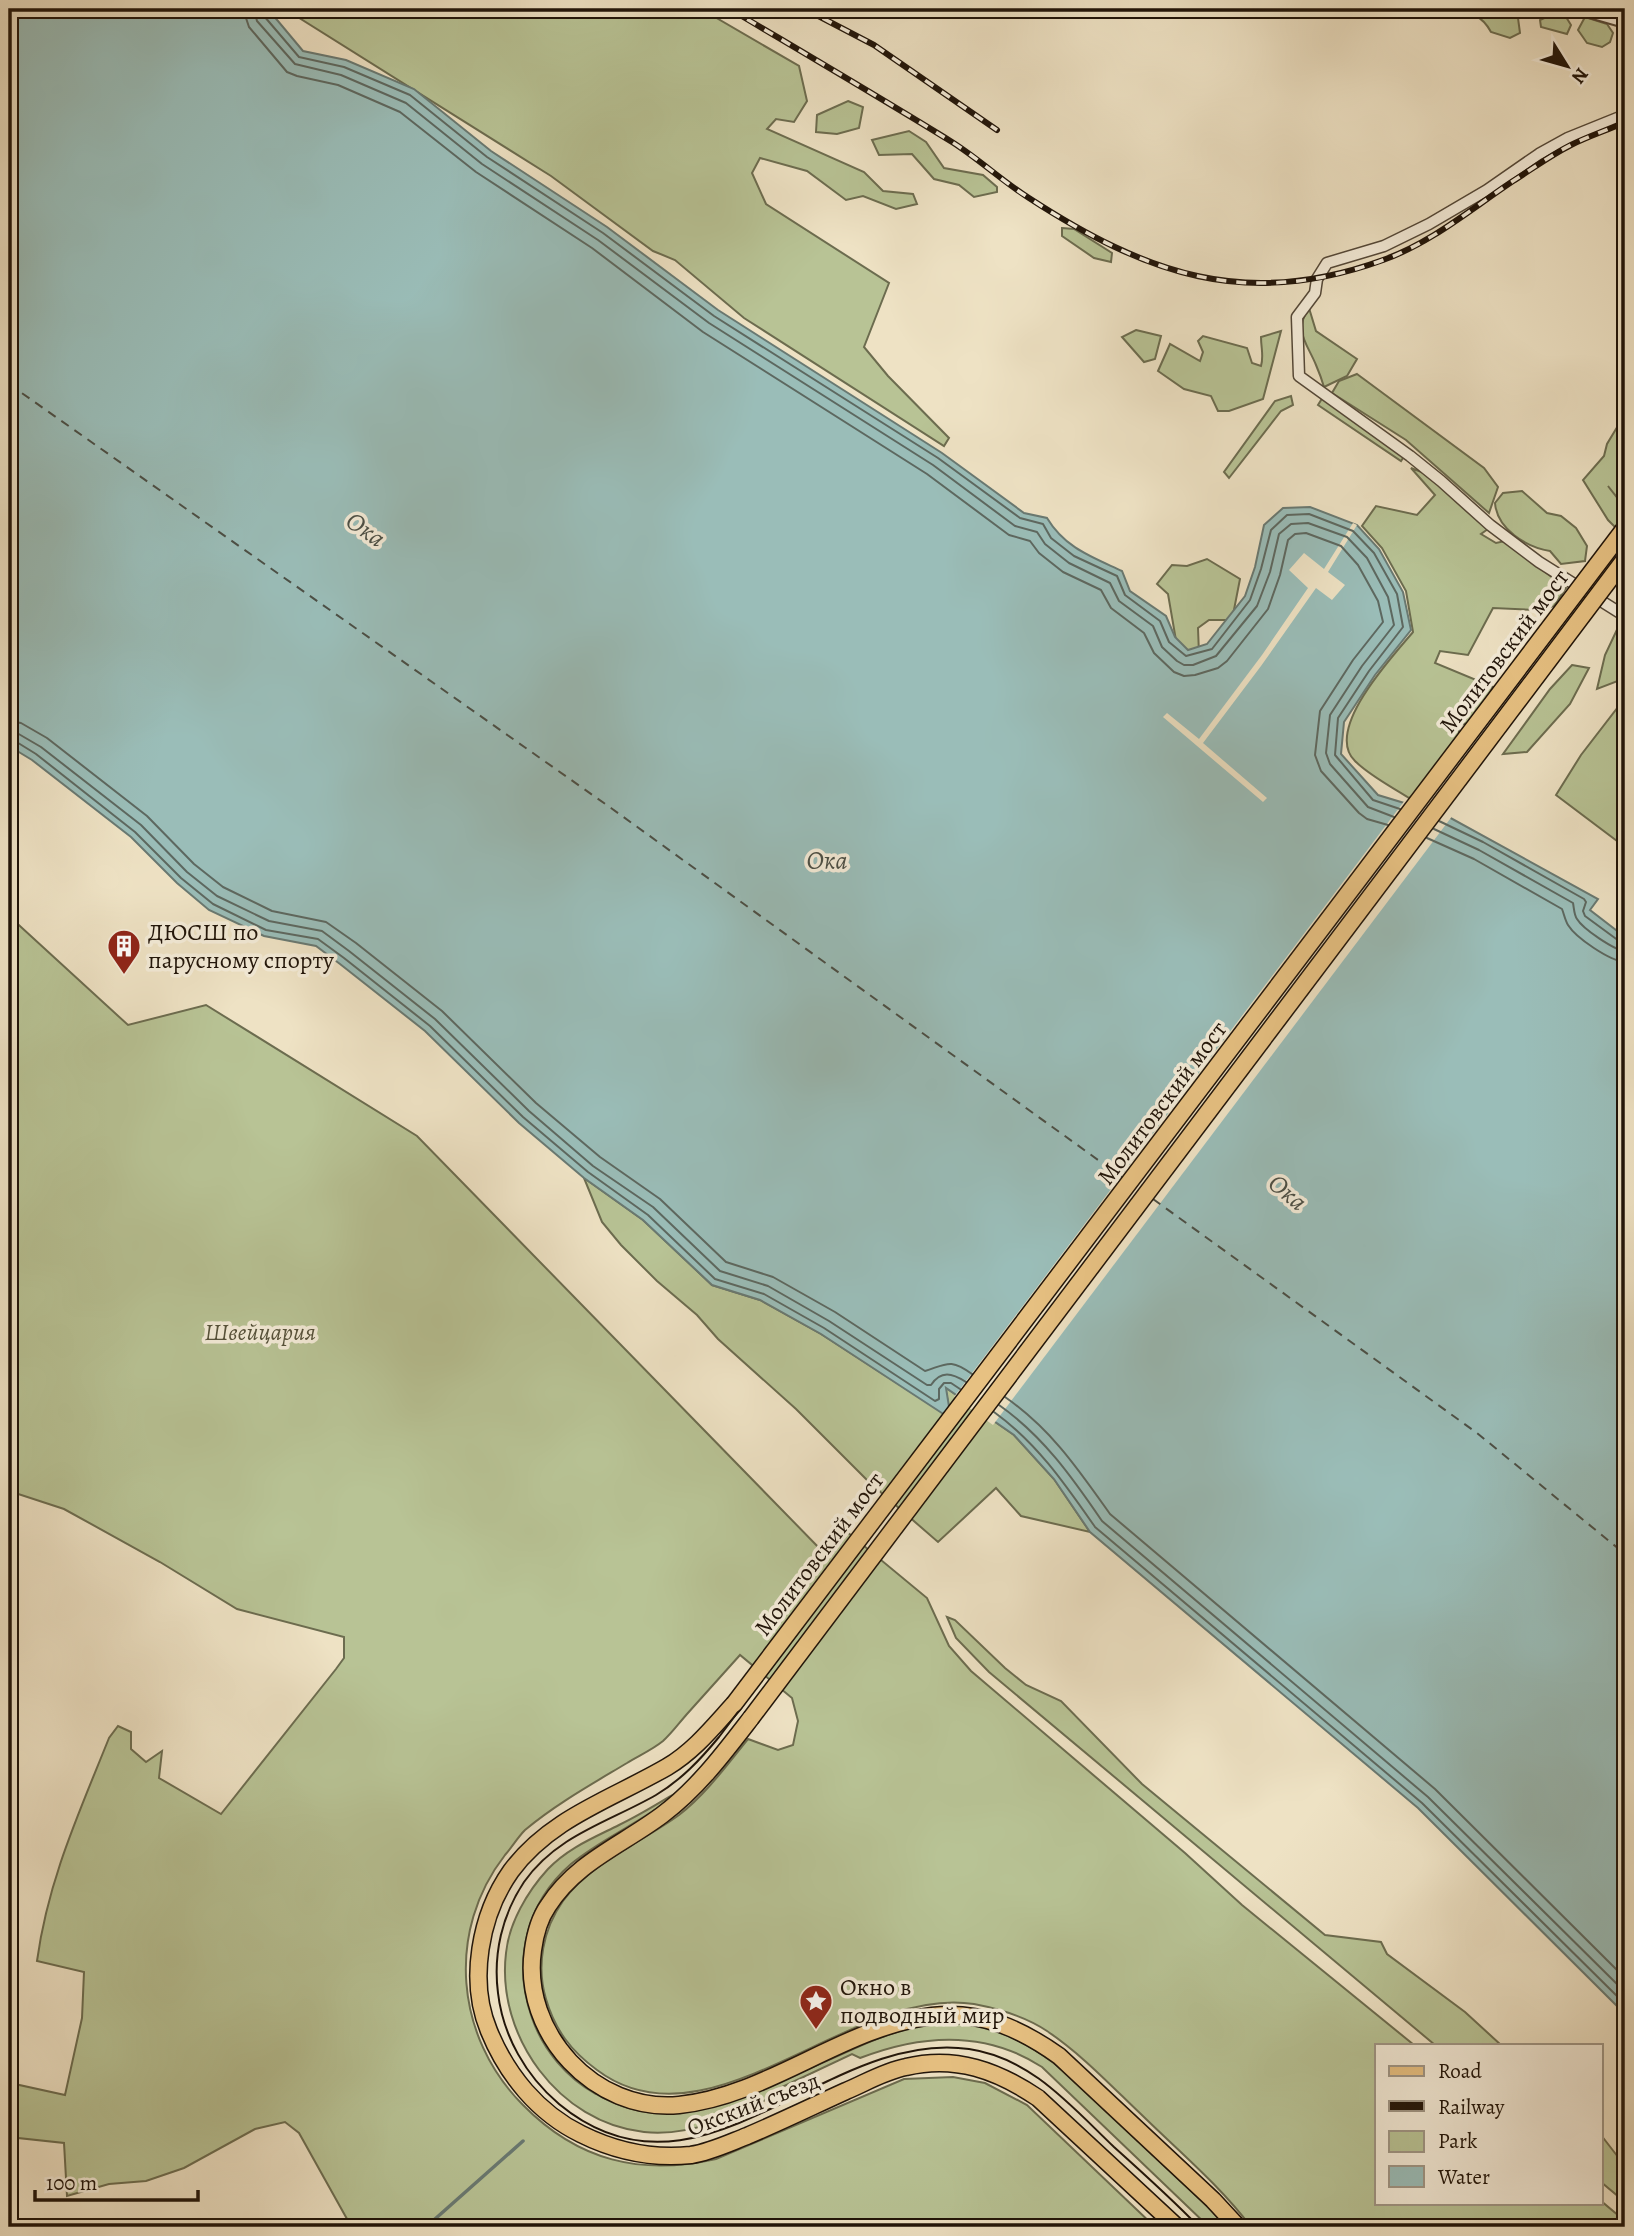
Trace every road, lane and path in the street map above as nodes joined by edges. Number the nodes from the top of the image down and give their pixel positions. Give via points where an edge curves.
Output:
1 (1583, 9) edge
2 (1625, 21) edge
3 (1625, 115) edge
4 (1625, 528) edge
5 (1625, 559) edge
6 (1625, 617) edge
7 (734, 1704) joint
8 (751, 1718) joint
9 (1177, 2227) edge
10 (1238, 2227) edge

1 - 2 street
3 - 6 street via 1558,144 1429,224 1384,246 1327,263 1315,293 1297,317 1299,376 1410,456 1539,562
4 - 7 main road, Молитовский мост, bridge
5 - 8 main road, Молитовский мост, bridge
7 - 9 main road, Окский съезд via 684,1755 547,1834 511,1872 495,1898 479,1969 481,2005 495,2046 527,2094 600,2144 628,2152 693,2155 905,2067 964,2065 991,2071 1038,2098
8 - 10 main road, Окский съезд via 685,1797 572,1875 545,1909 534,1941 532,1983 549,2035 565,2057 589,2079 616,2094 649,2104 678,2105 730,2092 908,2020 934,2015 986,2019 1035,2038 1059,2056

